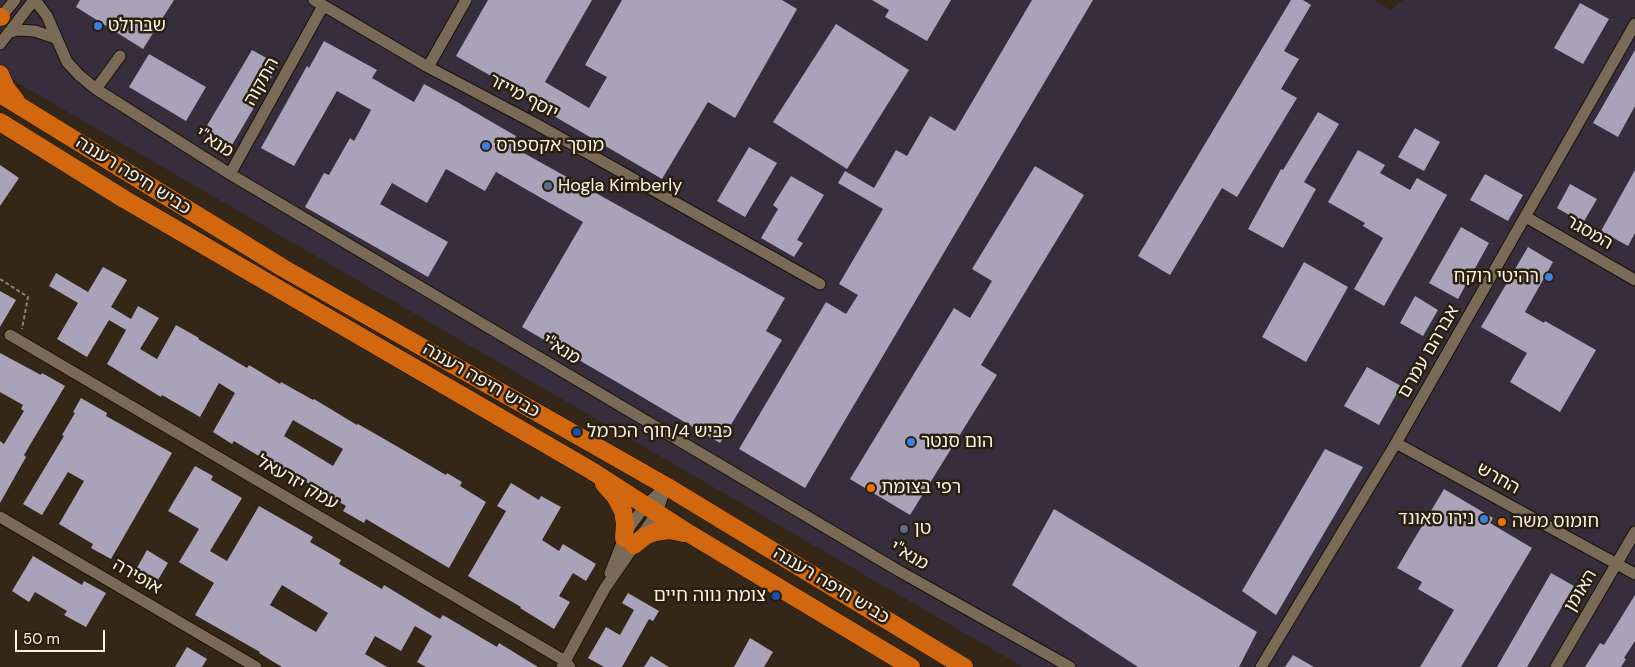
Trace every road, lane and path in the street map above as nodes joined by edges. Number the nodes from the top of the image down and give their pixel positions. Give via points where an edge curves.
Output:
1 (15, 0) edge
2 (34, 0) edge
3 (466, 0) edge
4 (318, 3) edge
5 (2, 21) edge
6 (1635, 24) edge
7 (56, 38) junction
8 (0, 44) edge
9 (120, 56) dead end
10 (428, 67) junction
11 (0, 74) edge
12 (96, 89) junction
13 (0, 94) edge
14 (21, 108) junction
15 (0, 122) edge
16 (230, 174) junction
17 (1526, 217) junction
18 (0, 278) edge
19 (1635, 280) edge
20 (820, 284) dead end
21 (15, 338) joint
22 (1396, 443) junction
23 (592, 471) junction
24 (666, 486) junction
25 (651, 510) junction
26 (0, 517) edge
27 (1635, 532) edge
28 (690, 534) junction
29 (629, 541) junction
30 (1617, 564) junction
31 (1635, 574) edge
32 (566, 665) edge
33 (256, 667) edge
34 (911, 667) edge
35 (964, 667) edge
36 (1070, 667) edge
37 (1261, 667) edge
38 (1556, 667) edge

1 - 5 street
2 - 5 street
2 - 7 street, מנא"י via 47,16
3 - 10 street
4 - 10 street, יוסף מייזר
4 - 16 street, התקוה
5 - 7 street via 16,30 35,31
5 - 8 street
6 - 17 street, אברהם עמרם
7 - 12 street, מנא"י via 67,62
9 - 12 street
10 - 20 street, יוסף מייזר
11 - 14 highway
12 - 16 street, מנא"י
13 - 14 highway, כביש חיפה רעננה
14 - 24 highway, כביש חיפה רעננה via 283,268
15 - 23 highway, כביש חיפה רעננה via 124,199
16 - 36 street, מנא"י via 898,571
17 - 19 street, המסגר
17 - 22 street, אברהם עמרם
18 - 21 path via 28,297
21 - 32 street, עמק יזרעאל
22 - 30 street, החרש
22 - 37 street, אברהם עמרם
23 - 25 highway, כביש חיפה רעננה
23 - 29 highway via 615,496 623,511
24 - 25 street
24 - 35 highway, כביש חיפה רעננה
25 - 28 highway, כביש חיפה רעננה
25 - 29 street
26 - 33 street, אופירה
27 - 30 street, האומן
28 - 29 highway via 669,530
28 - 34 highway, כביש חיפה רעננה
29 - 32 street
30 - 31 street, החרש
30 - 38 street, האומן

